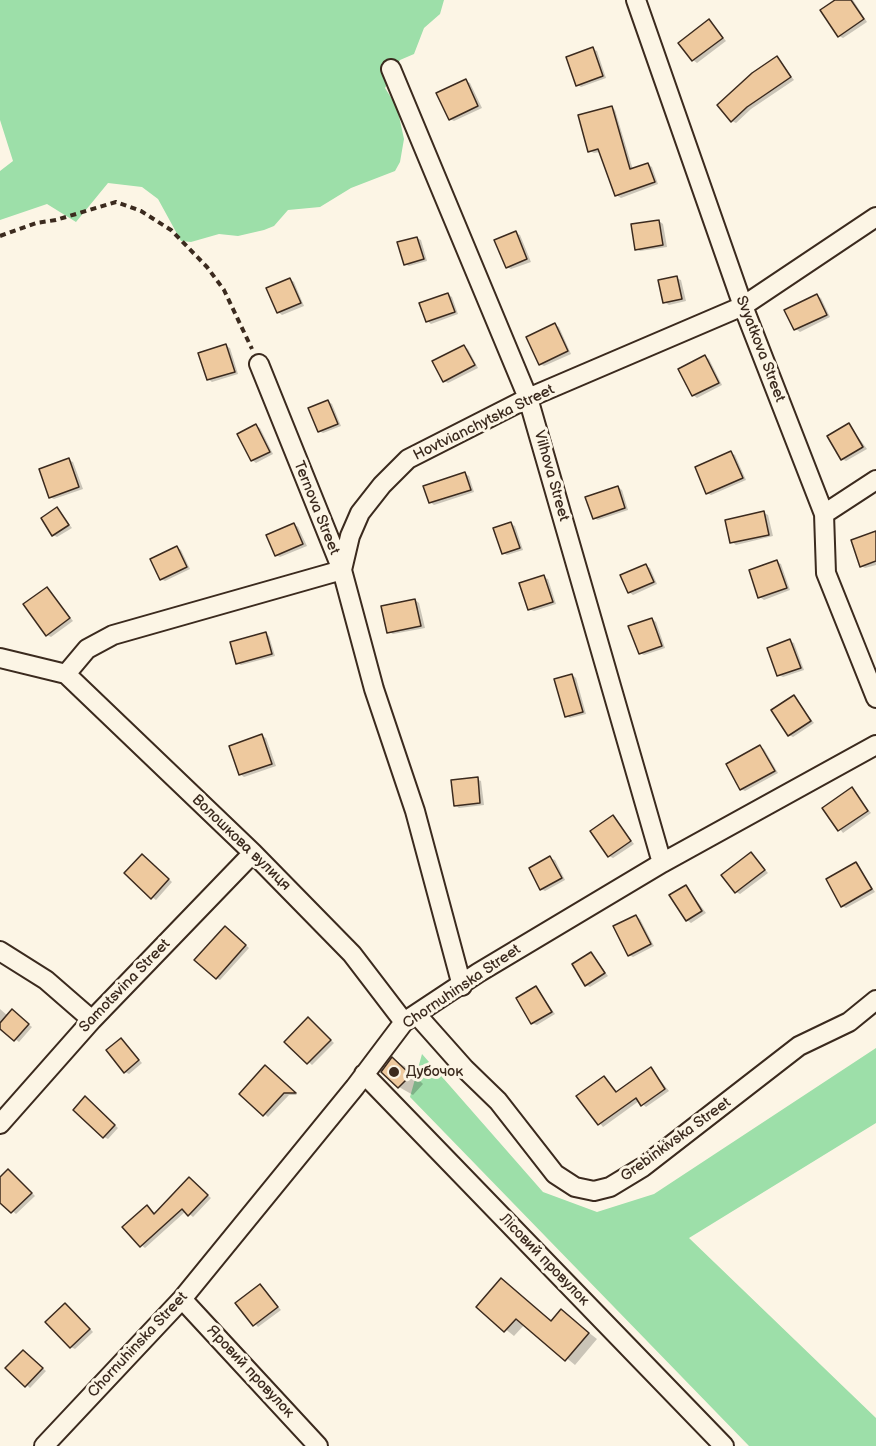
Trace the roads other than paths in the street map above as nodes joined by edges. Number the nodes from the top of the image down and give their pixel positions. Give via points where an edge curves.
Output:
1 (636, 0) edge
2 (392, 69) dead end
3 (876, 217) edge
4 (743, 306) junction
5 (259, 364) road end
6 (528, 398) junction
7 (876, 480) edge
8 (824, 514) junction
9 (342, 570) junction
10 (0, 658) edge
11 (66, 674) junction
12 (876, 698) edge
13 (876, 745) edge
14 (253, 853) junction
15 (662, 863) junction
16 (0, 951) edge
17 (462, 986) junction
18 (876, 1000) edge
19 (410, 1018) junction
20 (92, 1020) junction
21 (364, 1074) junction
22 (0, 1124) edge
23 (182, 1299) junction
24 (44, 1446) edge
25 (318, 1446) edge
26 (724, 1446) edge

1 - 4 street, Svyatkova Street
2 - 6 street, Vilhova Street
3 - 4 street, Hovtvianchytska Street
4 - 6 street, Hovtvianchytska Street
4 - 8 street, Svyatkova Street
5 - 9 street, Ternova Street
6 - 9 street, Hovtvianchytska Street via 408,459 360,513
6 - 15 street, Vilhova Street
7 - 8 street
8 - 12 street, Svyatkova Street via 826,573
9 - 11 street via 113,635 87,649
9 - 17 street, Ternova Street via 374,689 415,811
10 - 11 street
11 - 14 street, Волошкова вулиця
13 - 15 street, Chornuhinska Street
14 - 19 street, Волошкова вулиця
14 - 20 street, Samotsvina Street
15 - 17 street, Chornuhinska Street
16 - 20 street via 46,980
17 - 19 street, Chornuhinska Street
18 - 19 street, Grebinkivska Street via 849,1022 799,1046 642,1167 610,1187 594,1191 575,1187 555,1174 498,1101
19 - 21 street, Chornuhinska Street
20 - 22 street, Samotsvina Street
21 - 23 street, Chornuhinska Street
21 - 26 street, Лісовий провулок
23 - 24 street, Chornuhinska Street
23 - 25 street, Яровий провулок

